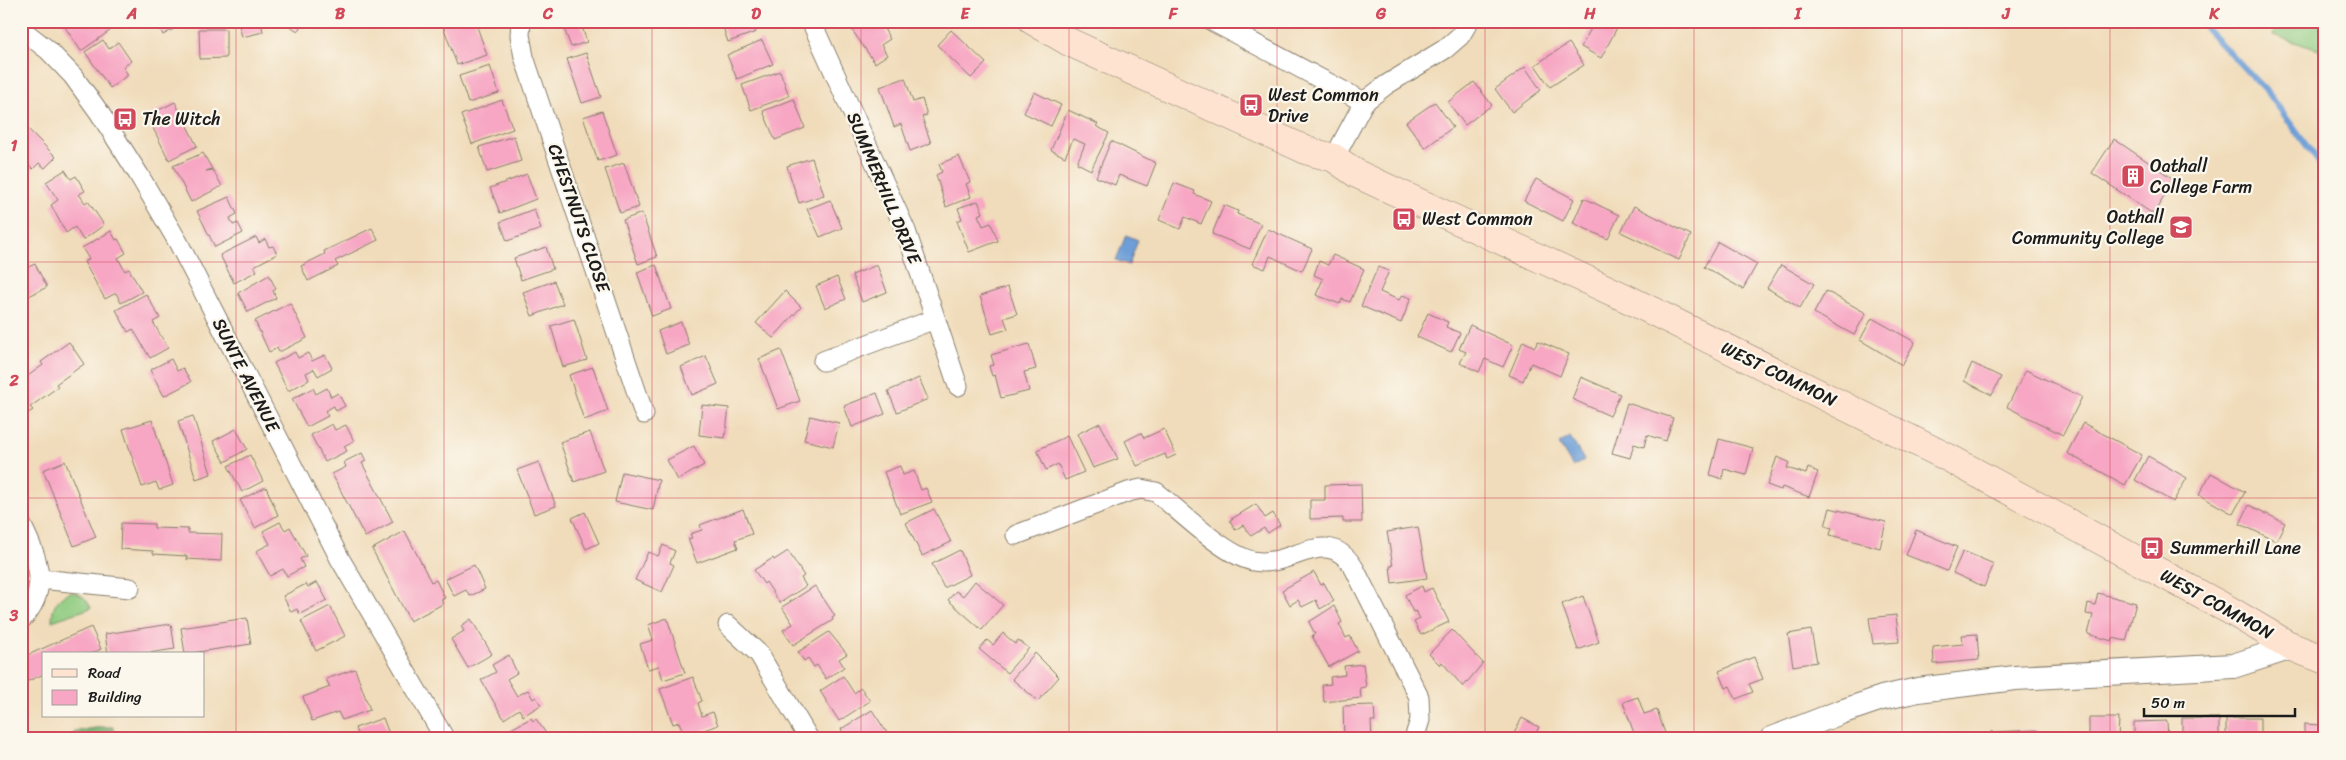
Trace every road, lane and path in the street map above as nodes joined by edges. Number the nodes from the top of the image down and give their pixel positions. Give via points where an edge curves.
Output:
1 (521, 21) edge
2 (811, 21) edge
3 (1033, 21) edge
4 (1212, 21) edge
5 (1469, 21) edge
6 (21, 30) edge
7 (1364, 102) junction
8 (1334, 158) junction
9 (935, 319) junction
10 (823, 361) dead end
11 (958, 386) dead end
12 (644, 414) dead end
13 (21, 524) edge
14 (1016, 536) dead end
15 (40, 579) junction
16 (130, 588) dead end
17 (21, 620) edge
18 (728, 625) dead end
19 (2292, 647) junction
20 (2325, 660) edge
21 (445, 739) edge
22 (810, 739) edge
23 (1414, 739) edge
24 (1772, 739) edge

1 - 12 street, CHESTNUTS CLOSE via 524,57
2 - 9 street, SUMMERHILL DRIVE via 906,231
3 - 8 main road, WEST COMMON via 1068,42 1212,108 1308,151
4 - 7 street
5 - 7 street via 1460,36 1445,49
6 - 21 street, SUNTE AVENUE via 48,50 73,76 138,175 178,242 340,559
7 - 8 street
8 - 19 main road, WEST COMMON via 1357,174 1626,298 1949,458
9 - 10 street
9 - 11 street, SUMMERHILL DRIVE
13 - 15 street via 36,556
14 - 23 street via 1141,489 1156,492 1232,553 1252,561 1285,560 1321,547 1341,552 1354,568 1419,697 1420,720
15 - 16 street
15 - 17 street via 36,598
18 - 22 street via 759,654
19 - 20 main road, WEST COMMON
19 - 24 street via 2233,666 2015,678 1918,690 1840,712

